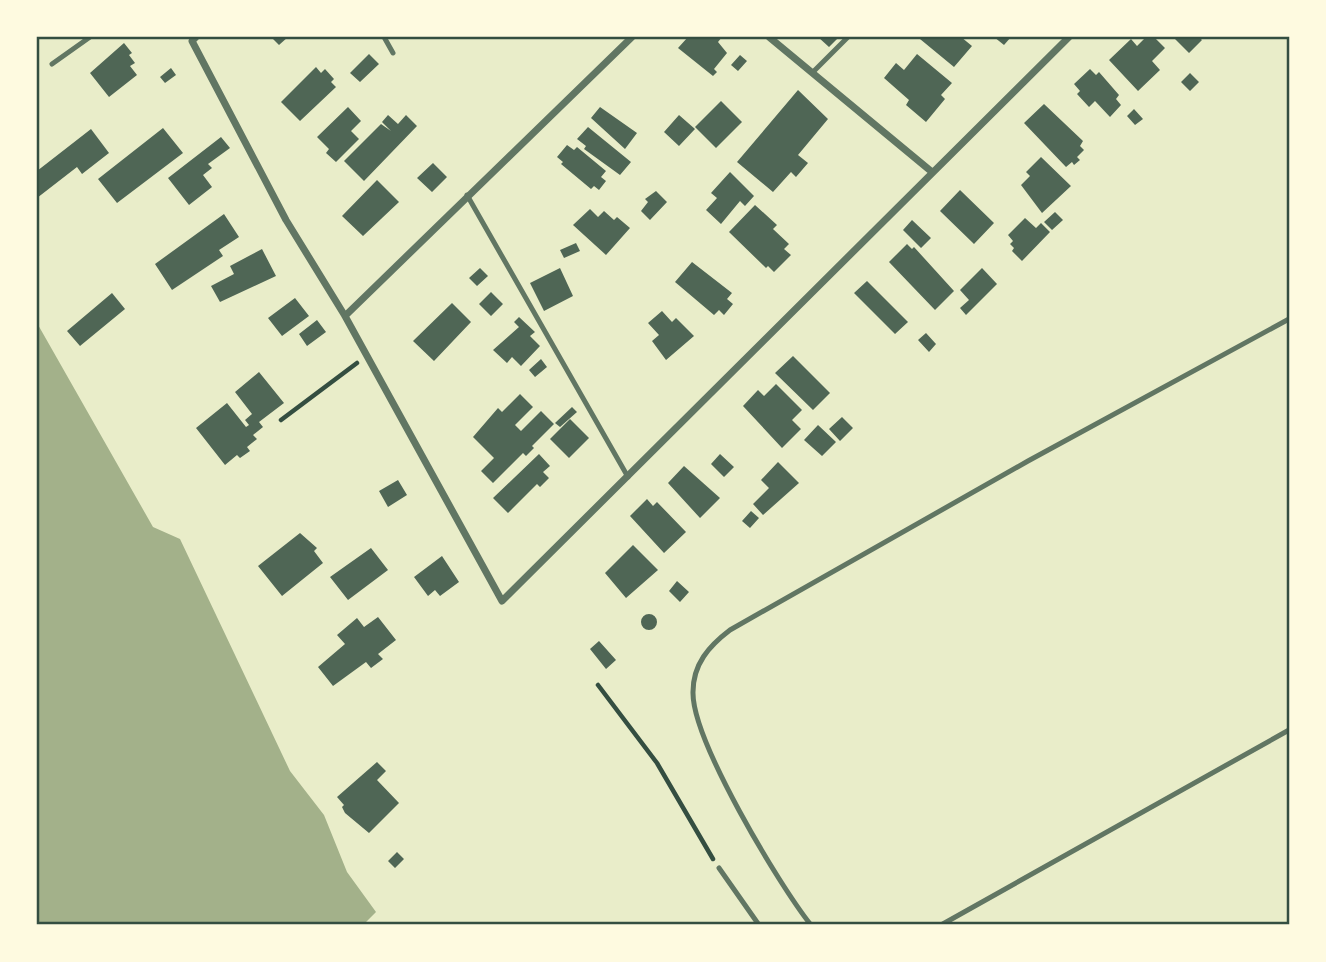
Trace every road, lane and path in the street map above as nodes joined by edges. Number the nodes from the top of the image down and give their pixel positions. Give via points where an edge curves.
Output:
1 (90, 37) edge
2 (384, 37) edge
3 (632, 37) edge
4 (769, 37) edge
5 (848, 37) edge
6 (1069, 37) edge
7 (193, 38) edge
8 (393, 53) dead end
9 (51, 64) dead end
10 (813, 72) junction
11 (932, 172) junction
12 (467, 195) junction
13 (345, 316) junction
14 (1289, 319) edge
15 (366, 356) junction
16 (281, 420) dead end
17 (628, 477) junction
18 (598, 685) dead end
19 (1289, 730) edge
20 (719, 868) joint
21 (759, 925) edge
22 (811, 925) edge
23 (941, 925) edge

1 - 9 lane
2 - 8 lane
3 - 12 street
4 - 10 street
5 - 10 lane
6 - 11 street
7 - 13 street via 286,220
10 - 11 street
11 - 17 street
12 - 13 street
12 - 17 lane
13 - 15 street
14 - 22 lane via 1004,475 712,644 695,672 694,714 756,839
15 - 16 path
15 - 17 street via 502,601
18 - 20 path via 657,763
19 - 23 lane
20 - 21 lane

